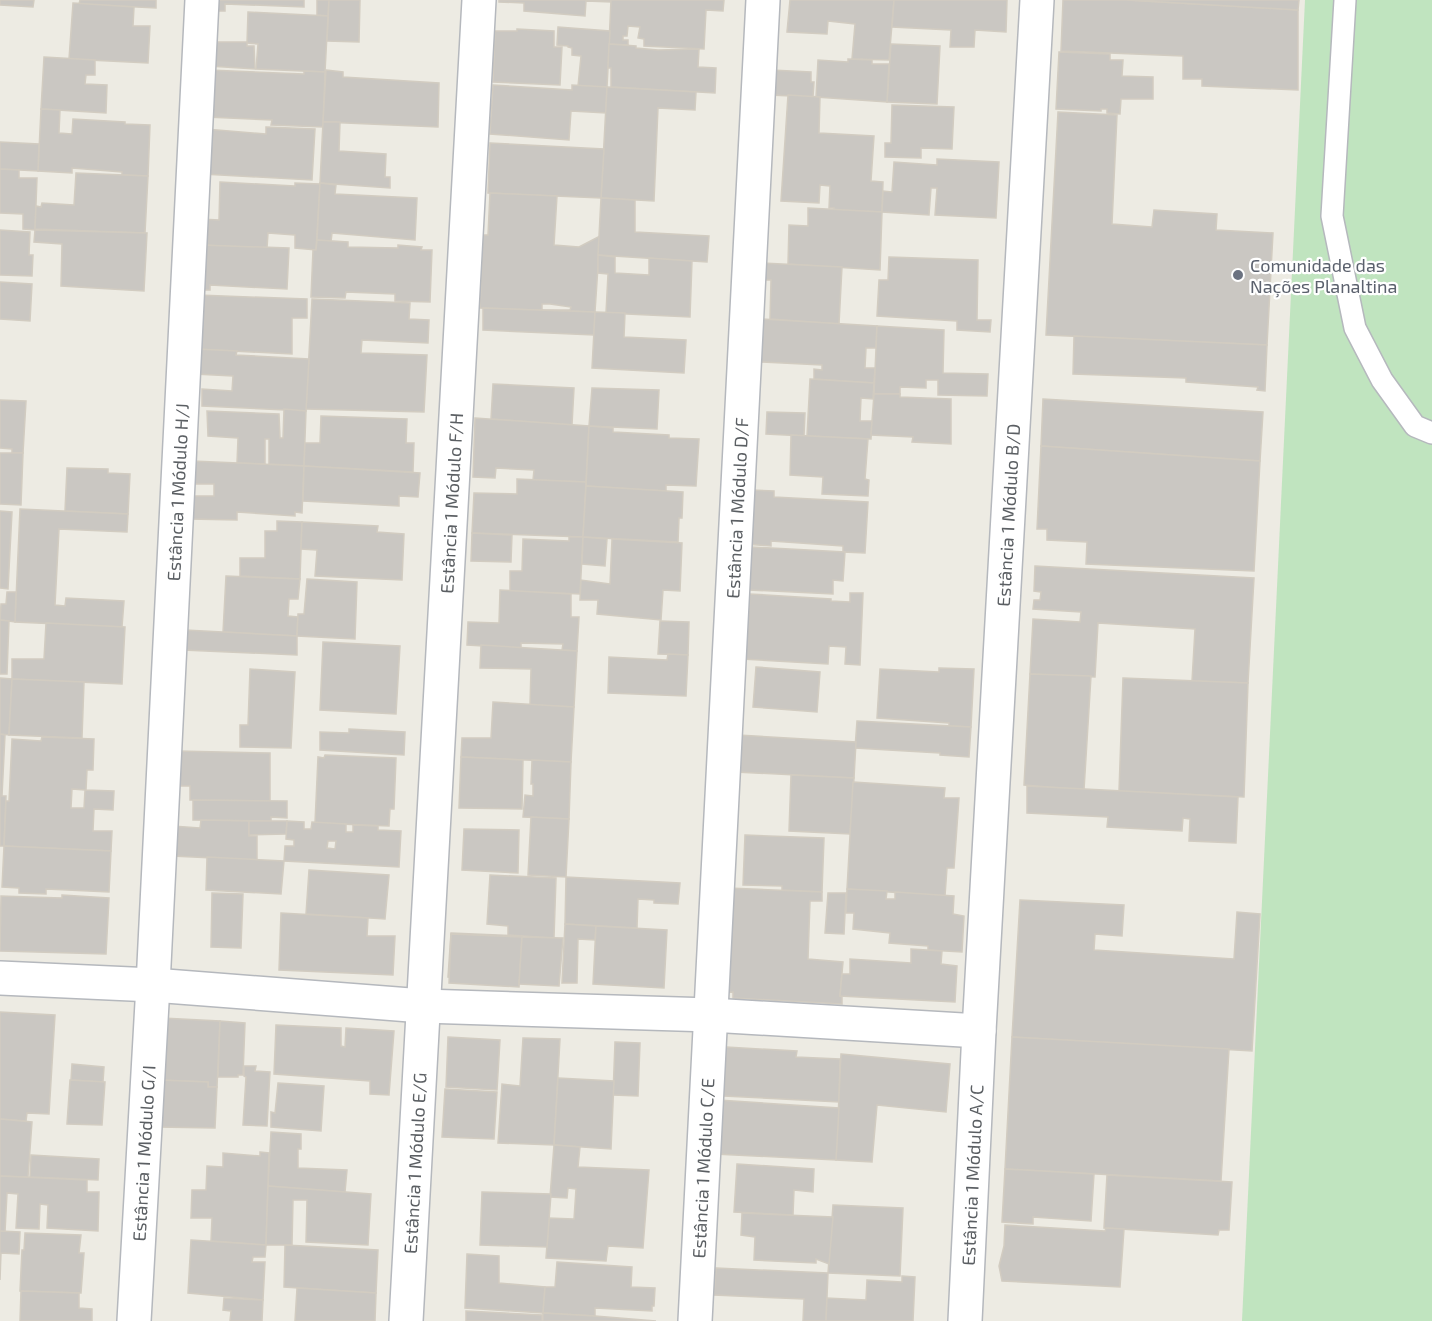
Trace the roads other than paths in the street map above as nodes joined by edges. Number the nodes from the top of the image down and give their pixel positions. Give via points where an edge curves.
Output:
1 (202, 0) edge
2 (479, 0) edge
3 (763, 0) edge
4 (1037, 0) edge
5 (1349, 5) edge
6 (1432, 433) edge
7 (0, 978) edge
8 (153, 985) junction
9 (423, 1006) junction
10 (711, 1015) junction
11 (979, 1031) junction
12 (134, 1321) edge
13 (406, 1321) edge
14 (695, 1321) edge
15 (965, 1321) edge

1 - 8 street, Estância 1 Módulo H/J
2 - 9 street, Estância 1 Módulo F/H
3 - 10 street, Estância 1 Módulo D/F
4 - 11 street, Estância 1 Módulo B/D
5 - 6 lane via 1332,216 1355,328 1382,380 1415,426
7 - 8 street
8 - 9 street
8 - 12 street, Estância 1 Módulo G/I
9 - 10 street
9 - 13 street, Estância 1 Módulo E/G
10 - 11 street
10 - 14 street, Estância 1 Módulo C/E
11 - 15 street, Estância 1 Módulo A/C

